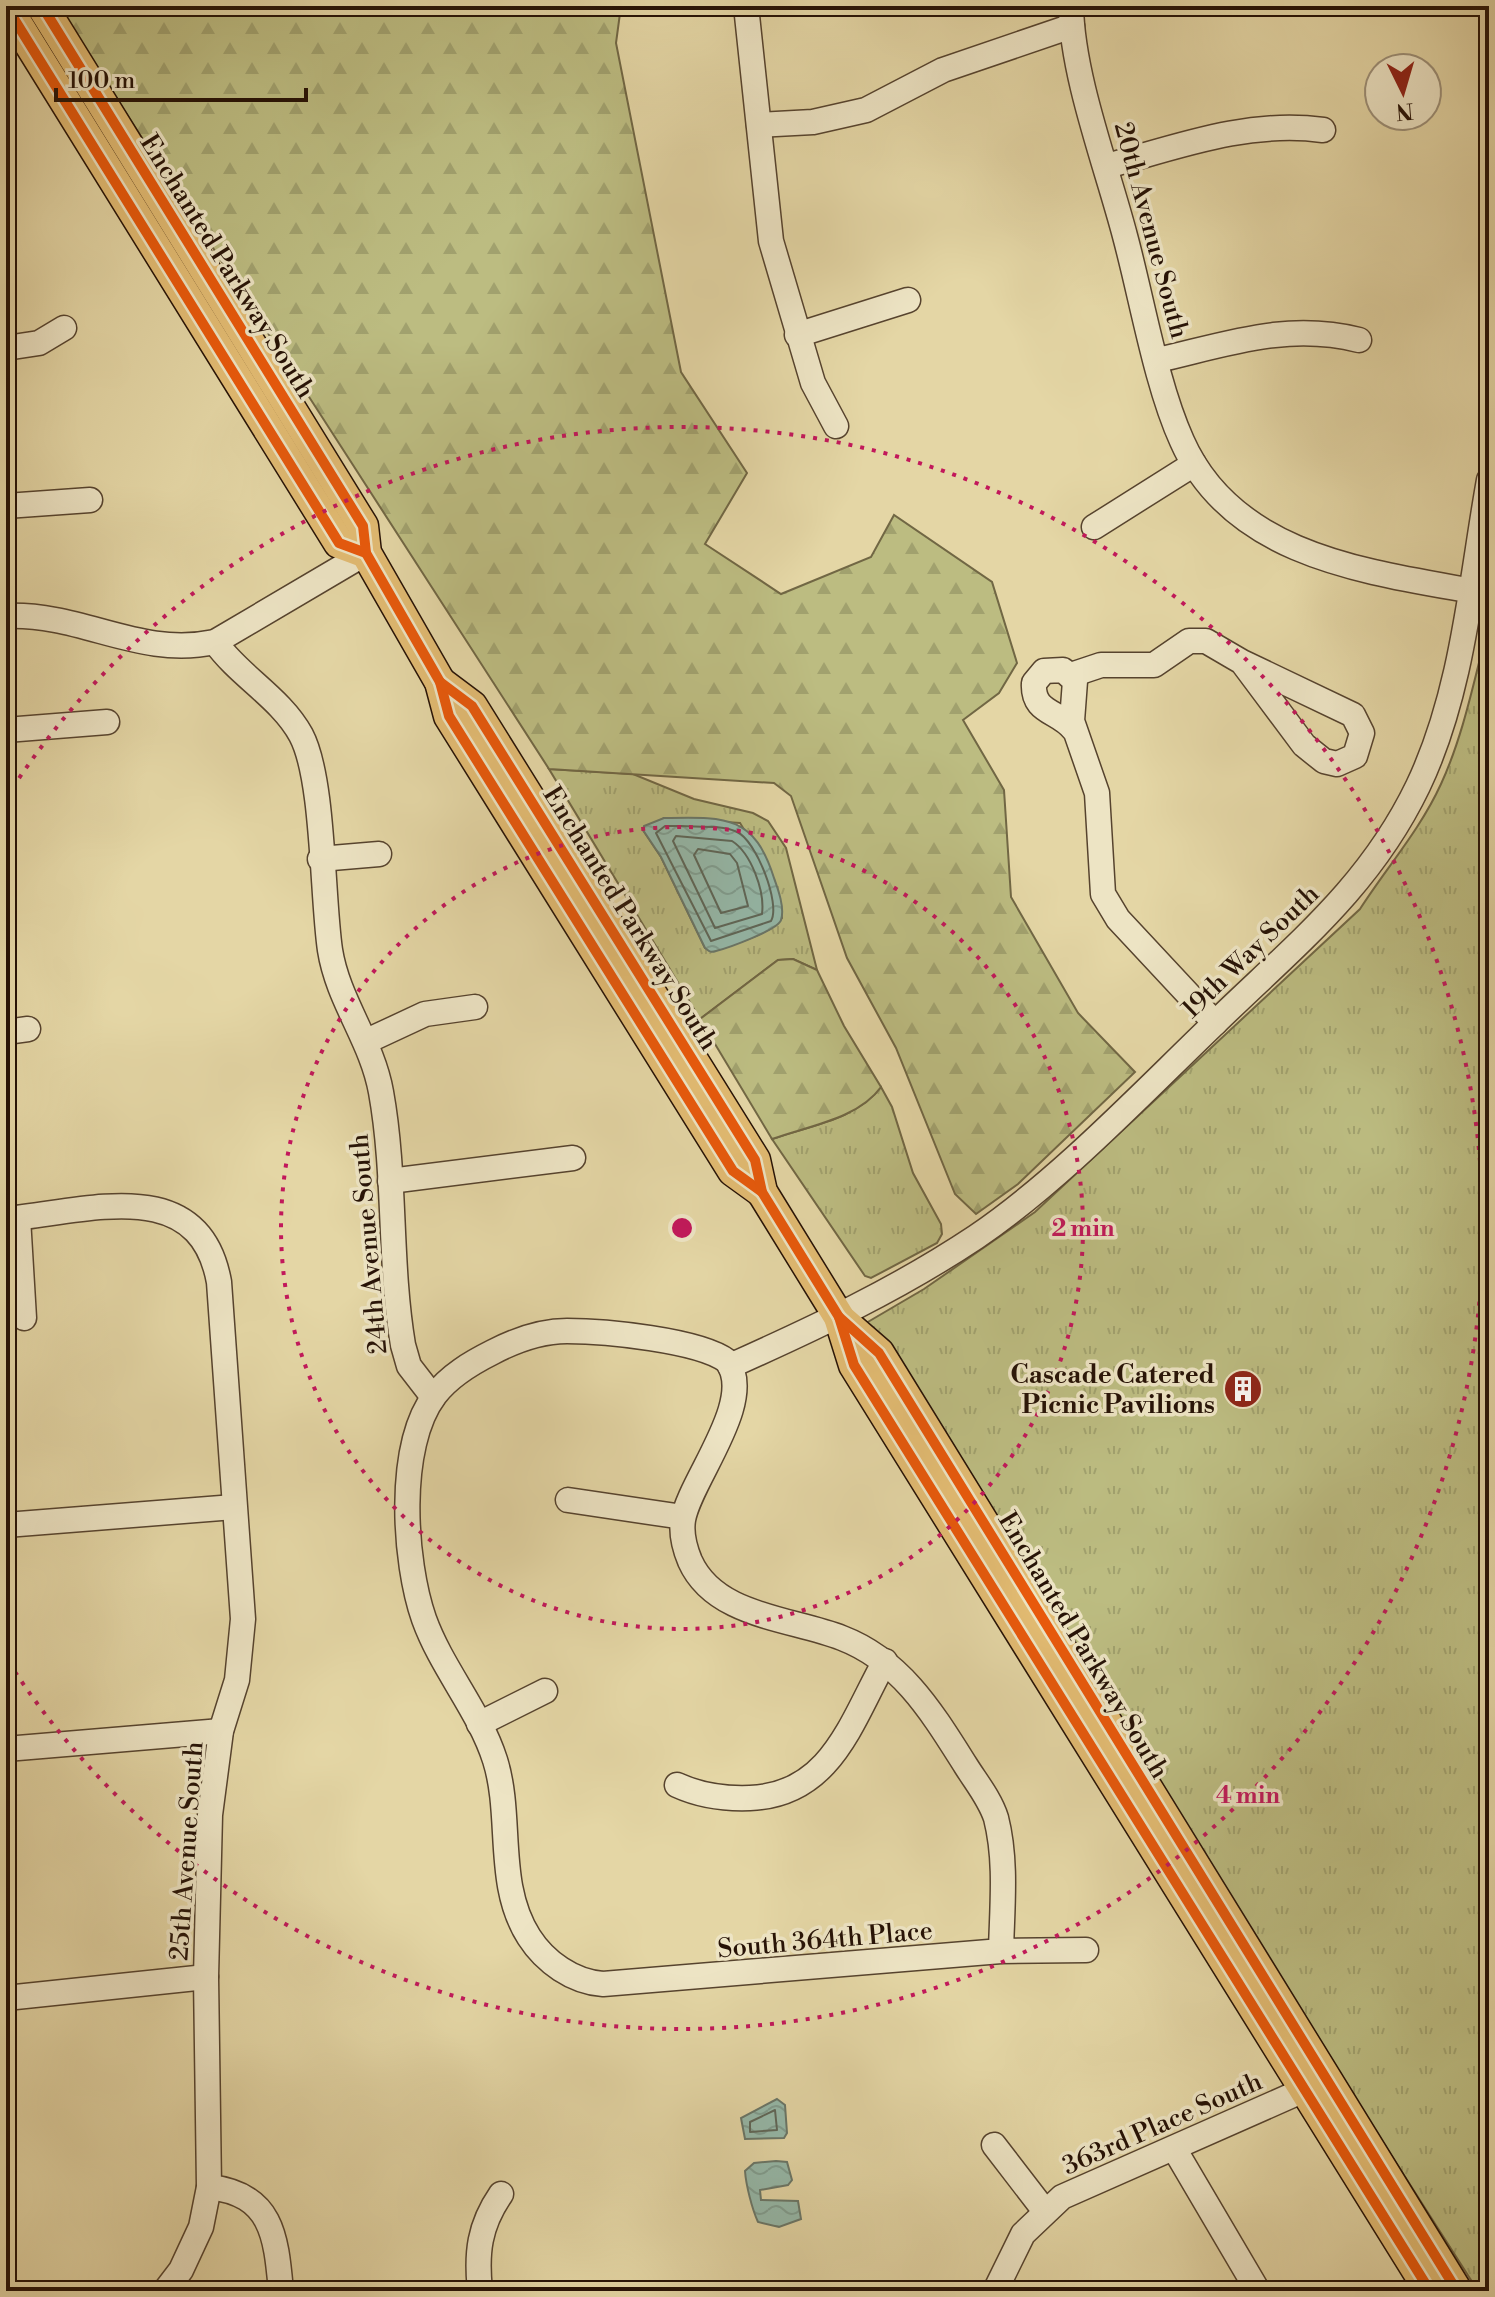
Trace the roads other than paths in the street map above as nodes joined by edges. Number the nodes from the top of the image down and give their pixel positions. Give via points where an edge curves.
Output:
1 (6, 6) edge
2 (42, 6) edge
3 (746, 6) edge
4 (1071, 16) edge
5 (759, 125) junction
6 (1323, 130) dead end
7 (1107, 166) junction
8 (908, 300) dead end
9 (64, 328) dead end
10 (797, 335) junction
11 (1359, 340) dead end
12 (6, 348) edge
13 (1158, 360) junction
14 (836, 426) dead end
15 (1194, 464) junction
16 (1489, 480) edge
17 (90, 500) dead end
18 (6, 506) edge
19 (1094, 527) dead end
20 (366, 553) junction
21 (1479, 592) edge
22 (6, 616) edge
23 (215, 642) junction
24 (1242, 662) junction
25 (1071, 675) junction
26 (107, 722) dead end
27 (6, 730) edge
28 (1074, 730) junction
29 (379, 854) dead end
30 (320, 859) junction
31 (475, 1007) dead end
32 (1215, 1023) junction
33 (367, 1041) junction
34 (573, 1158) dead end
35 (390, 1181) junction
36 (12, 1218) edge
37 (839, 1317) junction
38 (24, 1318) dead end
39 (730, 1366) junction
40 (433, 1397) junction
41 (568, 1500) dead end
42 (234, 1507) junction
43 (683, 1517) junction
44 (6, 1525) edge
45 (885, 1661) junction
46 (545, 1691) dead end
47 (479, 1724) junction
48 (221, 1731) junction
49 (6, 1749) edge
50 (677, 1785) dead end
51 (1086, 1950) dead end
52 (1001, 1951) junction
53 (206, 1977) junction
54 (6, 1998) edge
55 (1304, 2090) junction
56 (994, 2145) dead end
57 (1175, 2150) junction
58 (1380, 2169) junction
59 (209, 2187) junction
60 (501, 2194) dead end
61 (1044, 2210) junction
62 (165, 2291) edge
63 (281, 2291) edge
64 (480, 2291) edge
65 (995, 2291) edge
66 (1258, 2291) edge
67 (1430, 2291) edge
68 (1457, 2291) edge

1 - 20 main road, Enchanted Parkway South via 339,543
2 - 20 main road, Enchanted Parkway South via 363,526
3 - 5 street
4 - 5 street via 866,110 813,122
4 - 7 street, 20th Avenue South
5 - 10 street via 771,241
6 - 7 street via 1240,130
7 - 13 street, 20th Avenue South
8 - 10 street
9 - 12 street via 39,343
10 - 14 street via 820,401
11 - 13 street via 1322,332 1284,332
13 - 15 street, 20th Avenue South via 1178,432
15 - 19 street
15 - 21 street, 20th Avenue South via 1233,507 1295,548 1353,569
16 - 21 street, 19th Way South
17 - 18 street
20 - 23 street
20 - 37 main road, Enchanted Parkway South via 440,682 449,716 733,1171 762,1192
21 - 32 street, 19th Way South via 1438,735 1393,833 1319,926
22 - 23 street via 70,622 157,647
23 - 30 street, 24th Avenue South via 299,732 312,778
24 - 24 street via 1313,753 1334,764 1355,756 1363,737 1356,718
24 - 25 street via 1196,640 1154,665 1101,665
25 - 28 street via 1076,685
25 - 28 street via 1044,671 1033,691 1041,708
26 - 27 street
28 - 32 street via 1097,793 1100,880 1106,900
29 - 30 street
30 - 33 street, 24th Avenue South via 334,971
31 - 33 street via 425,1014
32 - 37 street, 19th Way South via 1151,1086 978,1235
33 - 35 street, 24th Avenue South via 381,1091
34 - 35 street
35 - 40 street, 24th Avenue South via 403,1345 409,1366
36 - 38 street
36 - 42 street, 25th Avenue South via 147,1206 179,1216 204,1237 219,1282
37 - 39 street, 19th Way South
37 - 55 main road, Enchanted Parkway South via 854,1365
37 - 58 main road, Enchanted Parkway South via 879,1353
39 - 40 street via 716,1355 667,1342 560,1331 525,1337 485,1356
39 - 43 street via 733,1385 724,1423
40 - 47 street via 409,1469 415,1577 430,1633
41 - 43 street
42 - 44 street
42 - 48 street, 25th Avenue South via 242,1631 237,1680
43 - 45 street via 689,1559 703,1583 722,1599 839,1637
45 - 50 street via 830,1760 800,1786 767,1797 729,1798
45 - 52 street via 930,1709 990,1804 1002,1860
46 - 47 street
47 - 52 street, South 364th Place via 499,1778 516,1911 537,1947 571,1976 593,1983 637,1982
48 - 49 street
48 - 53 street, 25th Avenue South via 210,1815
51 - 52 street, South 364th Place
53 - 54 street
53 - 59 street, 25th Avenue South
55 - 57 street, 363rd Place South
55 - 58 main road via 1318,2092 1329,2103 1367,2165
55 - 67 main road, Enchanted Parkway South
56 - 61 street
57 - 61 street, 363rd Place South via 1087,2184
57 - 66 street
58 - 68 main road, Enchanted Parkway South
59 - 62 street, 25th Avenue South via 201,2227
59 - 63 street via 247,2198 264,2213 274,2238
60 - 64 street via 478,2243
61 - 65 street via 1023,2234

